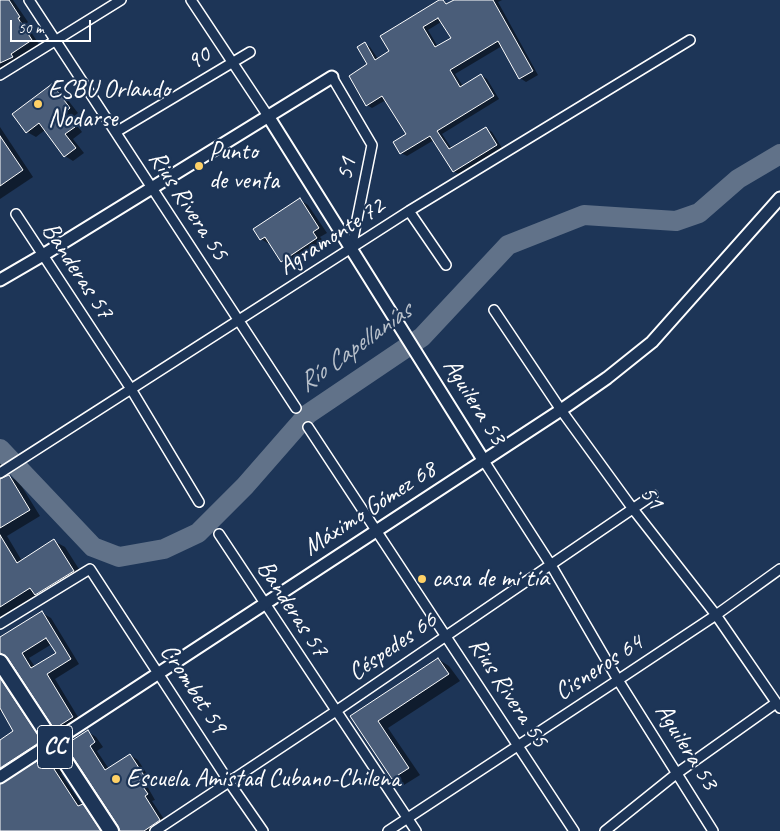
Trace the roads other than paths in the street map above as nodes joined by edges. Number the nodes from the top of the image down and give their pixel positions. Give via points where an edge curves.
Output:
1 (29, 0) edge
2 (121, 0) edge
3 (191, 0) edge
4 (690, 40) dead end
5 (55, 41) junction
6 (250, 52) dead end
7 (232, 63) junction
8 (0, 75) edge
9 (332, 77) joint
10 (268, 116) junction
11 (116, 132) junction
12 (152, 188) junction
13 (780, 198) edge
14 (409, 211) junction
15 (16, 214) dead end
16 (352, 249) junction
17 (43, 255) junction
18 (446, 265) dead end
19 (0, 280) edge
20 (494, 310) dead end
21 (238, 320) junction
22 (131, 389) junction
23 (296, 408) dead end
24 (561, 410) junction
25 (308, 427) dead end
26 (484, 461) junction
27 (2, 471) edge
28 (653, 495) dead end
29 (199, 502) dead end
30 (633, 509) junction
31 (377, 531) junction
32 (219, 534) dead end
33 (551, 565) junction
34 (780, 569) edge
35 (265, 604) junction
36 (716, 614) junction
37 (0, 624) edge
38 (446, 635) junction
39 (0, 662) edge
40 (158, 674) junction
41 (618, 680) junction
42 (778, 705) edge
43 (336, 711) junction
44 (53, 743) junction
45 (518, 745) junction
46 (676, 774) junction
47 (0, 777) edge
48 (229, 782) junction
49 (407, 818) junction
50 (111, 831) edge
51 (155, 831) edge
52 (263, 831) edge
53 (388, 831) edge
54 (416, 831) edge
55 (574, 831) edge
56 (605, 831) edge
57 (713, 831) edge

1 - 5 street, Rius Rivera 55
2 - 5 street
3 - 7 street, Aguilera 53
4 - 14 street, Agramonte 72
5 - 8 street
5 - 11 street, Rius Rivera 55
6 - 7 street, 90
7 - 10 street, Aguilera 53
7 - 11 street, 90
9 - 10 street
9 - 16 street, 51 via 372,145
10 - 12 street
10 - 16 street, Aguilera 53
11 - 12 street, Rius Rivera 55
12 - 17 street
12 - 21 street, Rius Rivera 55
13 - 24 street, Máximo Gómez 68 via 652,342
14 - 16 street, Agramonte 72
14 - 18 street
15 - 17 street, Banderas 57
16 - 21 street, Agramonte 72
16 - 26 street, Aguilera 53
17 - 19 street
17 - 22 street, Banderas 57
20 - 24 street, 51
21 - 22 street, Agramonte 72
21 - 23 street, Rius Rivera 55
22 - 27 street, Agramonte 72
22 - 29 street, Banderas 57
24 - 26 street, Máximo Gómez 68
24 - 30 street, 51
25 - 31 street, Rius Rivera 55
26 - 31 street, Máximo Gómez 68
26 - 33 street, Aguilera 53
28 - 30 street, Céspedes 66
30 - 33 street, Céspedes 66
30 - 36 street, 51
31 - 35 street, Máximo Gómez 68
31 - 38 street, Rius Rivera 55
32 - 35 street, Banderas 57
33 - 38 street, Céspedes 66
33 - 41 street, Aguilera 53
34 - 36 street, Cisneros 64
35 - 40 street, Máximo Gómez 68
35 - 43 street, Banderas 57
36 - 41 street, Cisneros 64
36 - 42 street, 51
37 - 40 street, Crombet 59 via 90,569
38 - 43 street, Céspedes 66
38 - 45 street, Rius Rivera 55
39 - 44 main road, CC
40 - 44 street, Máximo Gómez 68
40 - 48 street, Crombet 59
41 - 45 street, Cisneros 64
41 - 46 street, Aguilera 53
42 - 46 street
43 - 48 street, Céspedes 66
43 - 49 street, Banderas 57
44 - 47 street, Máximo Gómez 68
44 - 50 main road, CC
45 - 49 street, Cisneros 64
45 - 55 street, Rius Rivera 55
46 - 56 street
46 - 57 street, Aguilera 53
48 - 51 street, Céspedes 66
48 - 52 street, Crombet 59
49 - 53 street, Cisneros 64
49 - 54 street, Banderas 57

